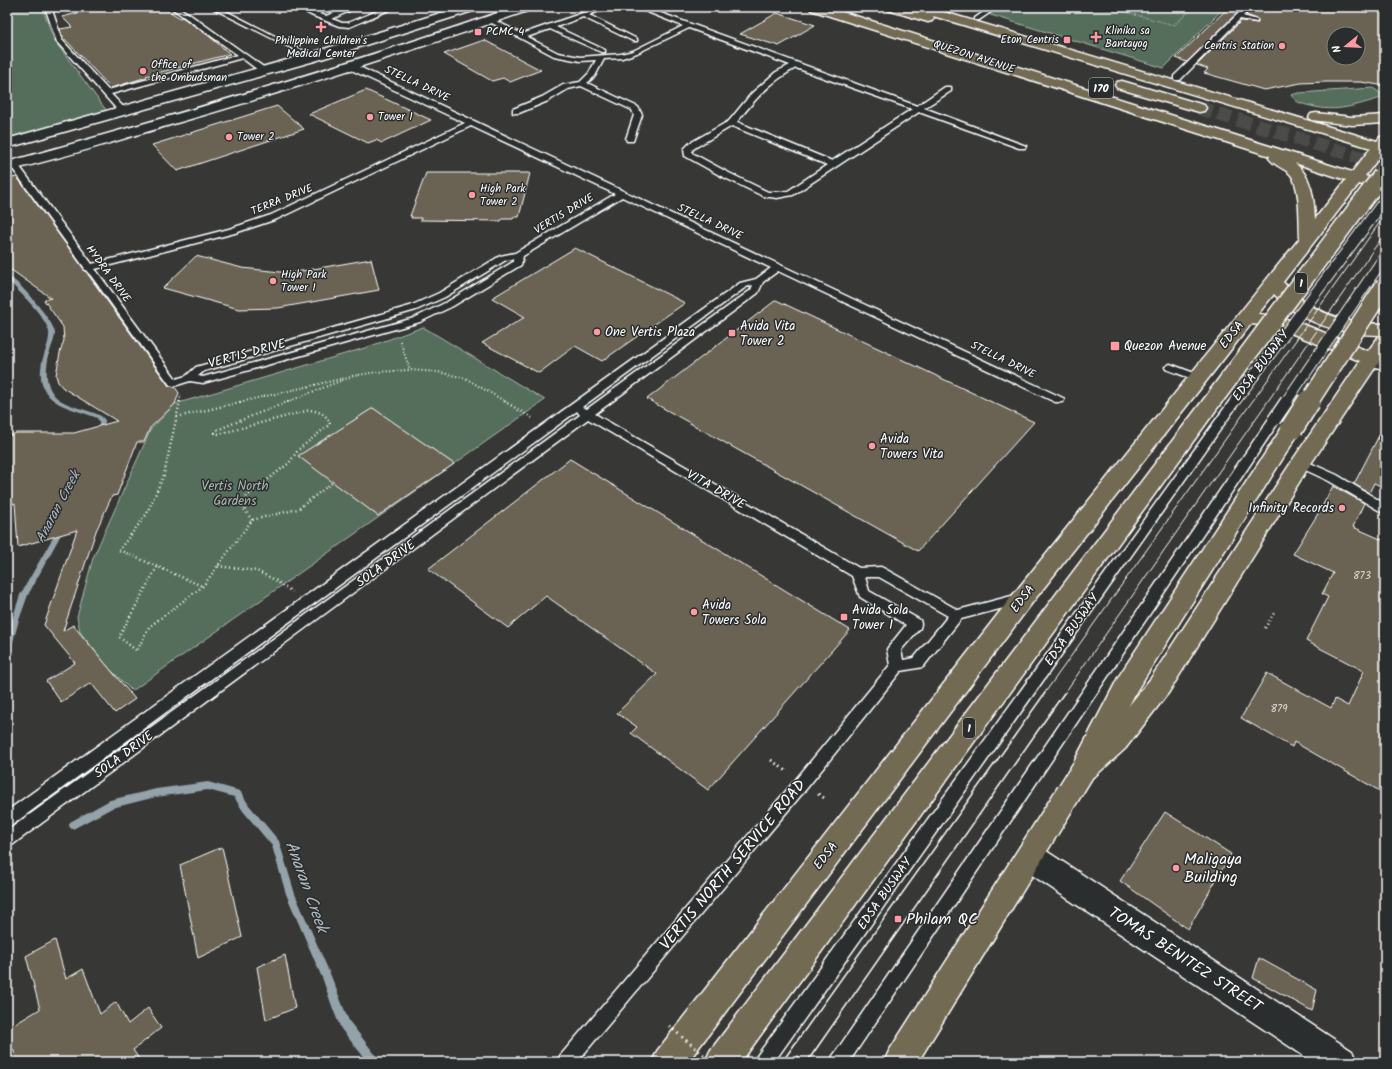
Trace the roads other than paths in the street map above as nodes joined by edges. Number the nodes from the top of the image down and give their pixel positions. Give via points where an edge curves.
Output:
1 (173, 7) edge
2 (213, 7) edge
3 (310, 7) edge
4 (329, 7) edge
5 (355, 7) edge
6 (393, 7) edge
7 (526, 7) edge
8 (606, 7) edge
9 (638, 7) edge
10 (815, 7) edge
11 (839, 7) edge
12 (892, 7) edge
13 (914, 7) edge
14 (936, 7) edge
15 (995, 7) edge
16 (1249, 7) edge
17 (51, 8) edge
18 (462, 8) edge
19 (878, 12) dead end
20 (313, 14) junction
21 (583, 15) junction
22 (1238, 17) junction
23 (325, 18) junction
24 (977, 19) junction
25 (490, 20) junction
26 (1256, 20) dead end
27 (689, 25) junction
28 (552, 27) junction
29 (931, 28) dead end
30 (523, 36) junction
31 (635, 40) dead end
32 (244, 54) junction
33 (602, 55) junction
34 (313, 57) junction
35 (796, 65) junction
36 (350, 66) junction
37 (265, 71) junction
38 (1177, 78) junction
39 (1107, 81) dead end
40 (582, 84) junction
41 (948, 89) dead end
42 (106, 93) junction
43 (918, 109) junction
44 (516, 111) dead end
45 (124, 112) junction
46 (1315, 117) junction
47 (1385, 119) edge
48 (472, 123) junction
49 (732, 123) junction
50 (630, 139) dead end
51 (7, 144) edge
52 (1252, 144) junction
53 (1384, 144) edge
54 (1022, 146) dead end
55 (834, 165) junction
56 (10, 166) edge
57 (1385, 171) edge
58 (1359, 173) junction
59 (1385, 176) edge
60 (1385, 187) edge
61 (622, 194) junction
62 (1385, 200) edge
63 (1308, 238) junction
64 (518, 255) junction
65 (1385, 256) edge
66 (778, 267) junction
67 (88, 268) junction
68 (759, 281) junction
69 (1274, 283) junction
70 (1385, 286) edge
71 (1245, 319) junction
72 (1385, 328) edge
73 (1385, 339) edge
74 (1378, 361) edge
75 (1170, 367) dead end
76 (190, 378) junction
77 (1198, 378) junction
78 (1226, 398) junction
79 (1059, 400) dead end
80 (575, 407) junction
81 (587, 414) junction
82 (1283, 424) junction
83 (1301, 463) junction
84 (1385, 510) edge
85 (857, 573) junction
86 (1024, 597) junction
87 (957, 615) junction
88 (897, 666) junction
89 (1083, 770) junction
90 (7, 820) edge
91 (7, 840) edge
92 (1030, 857) junction
93 (566, 1062) edge
94 (668, 1062) edge
95 (720, 1062) edge
96 (764, 1062) edge
97 (839, 1062) edge
98 (900, 1062) edge
99 (1341, 1062) edge

1 - 32 lane
2 - 34 lane
3 - 20 lane via 304,10
4 - 20 lane
5 - 23 lane
6 - 23 lane via 349,25 340,25
7 - 25 main road
8 - 21 lane
9 - 27 lane
10 - 52 main road, QUEZON AVENUE / 170
11 - 58 main road, QUEZON AVENUE / 170
12 - 39 main road, QUEZON AVENUE / 170 via 1203,105
13 - 53 main road, 170
14 - 24 main road, 170
15 - 24 lane
16 - 22 lane
17 - 42 lane via 58,41
18 - 34 main road
19 - 29 main road, QUEZON AVENUE
20 - 23 lane
21 - 28 lane
21 - 31 lane
22 - 26 lane
22 - 38 lane
24 - 38 main road, 170
25 - 30 lane
25 - 36 main road
27 - 33 lane via 635,52 622,56
27 - 35 lane
28 - 30 lane
28 - 33 lane
30 - 33 lane via 563,57 580,59
32 - 37 lane
32 - 42 lane
33 - 40 lane via 592,74
34 - 37 main road
35 - 43 lane
35 - 49 lane via 779,74 755,95
36 - 48 lane, STELLA DRIVE
36 - 56 main road via 156,126
37 - 45 main road
38 - 46 main road, 170
40 - 44 lane via 566,88
40 - 50 lane via 635,109 638,115
41 - 43 lane
42 - 45 lane
43 - 54 lane
43 - 55 lane
45 - 51 main road
46 - 47 main road via 1352,121
46 - 53 main road, 170
48 - 61 lane, STELLA DRIVE
48 - 67 lane, TERRA DRIVE via 274,217 236,230
49 - 55 lane
49 - 55 lane via 693,145 688,149 688,154 766,194 777,195 790,193
52 - 58 main road, QUEZON AVENUE / 170
52 - 63 main road via 1280,160 1300,177 1304,191
53 - 58 main road, EDSA / 1
56 - 67 lane, HYDRA DRIVE
57 - 78 main road, EDSA / 1, bridge
58 - 59 main road, QUEZON AVENUE / 170
58 - 60 main road, QUEZON AVENUE / 170
58 - 63 main road, EDSA / 1
61 - 64 lane, VERTIS DRIVE
61 - 66 lane, STELLA DRIVE
62 - 78 lane, EDSA BUSWAY, bridge
63 - 69 main road, EDSA / 1
64 - 76 lane, VERTIS DRIVE via 503,258 442,295 414,308 200,369
64 - 76 lane, VERTIS DRIVE via 518,263 427,316 203,380
65 - 82 lane, bridge
66 - 68 lane, SOLA DRIVE
66 - 79 lane, STELLA DRIVE
67 - 76 lane, HYDRA DRIVE via 174,383
68 - 80 lane, SOLA DRIVE via 743,285
68 - 81 lane, SOLA DRIVE via 754,291
69 - 71 main road, EDSA / 1
69 - 72 main road via 1291,302 1316,316 1363,329
70 - 82 main road, bridge
71 - 74 main road via 1282,323
71 - 77 main road, EDSA / 1
73 - 74 main road
74 - 83 main road
75 - 77 lane
77 - 86 main road, EDSA / 1
78 - 95 main road, EDSA / 1
78 - 96 lane, EDSA BUSWAY
80 - 81 lane, VITA DRIVE
80 - 90 lane, SOLA DRIVE
81 - 85 lane, VITA DRIVE
81 - 91 lane, SOLA DRIVE via 276,645
82 - 89 main road via 1128,683
82 - 97 lane
83 - 84 lane via 1333,478
83 - 89 main road via 1160,685 1116,741
85 - 87 lane via 881,572
85 - 88 lane via 864,594 915,624 894,649
86 - 87 lane
86 - 94 main road, EDSA / 1
87 - 88 lane via 918,663
88 - 93 lane, VERTIS NORTH SERVICE ROAD
89 - 92 main road
92 - 98 main road
92 - 99 main road, TOMAS BENITEZ STREET

